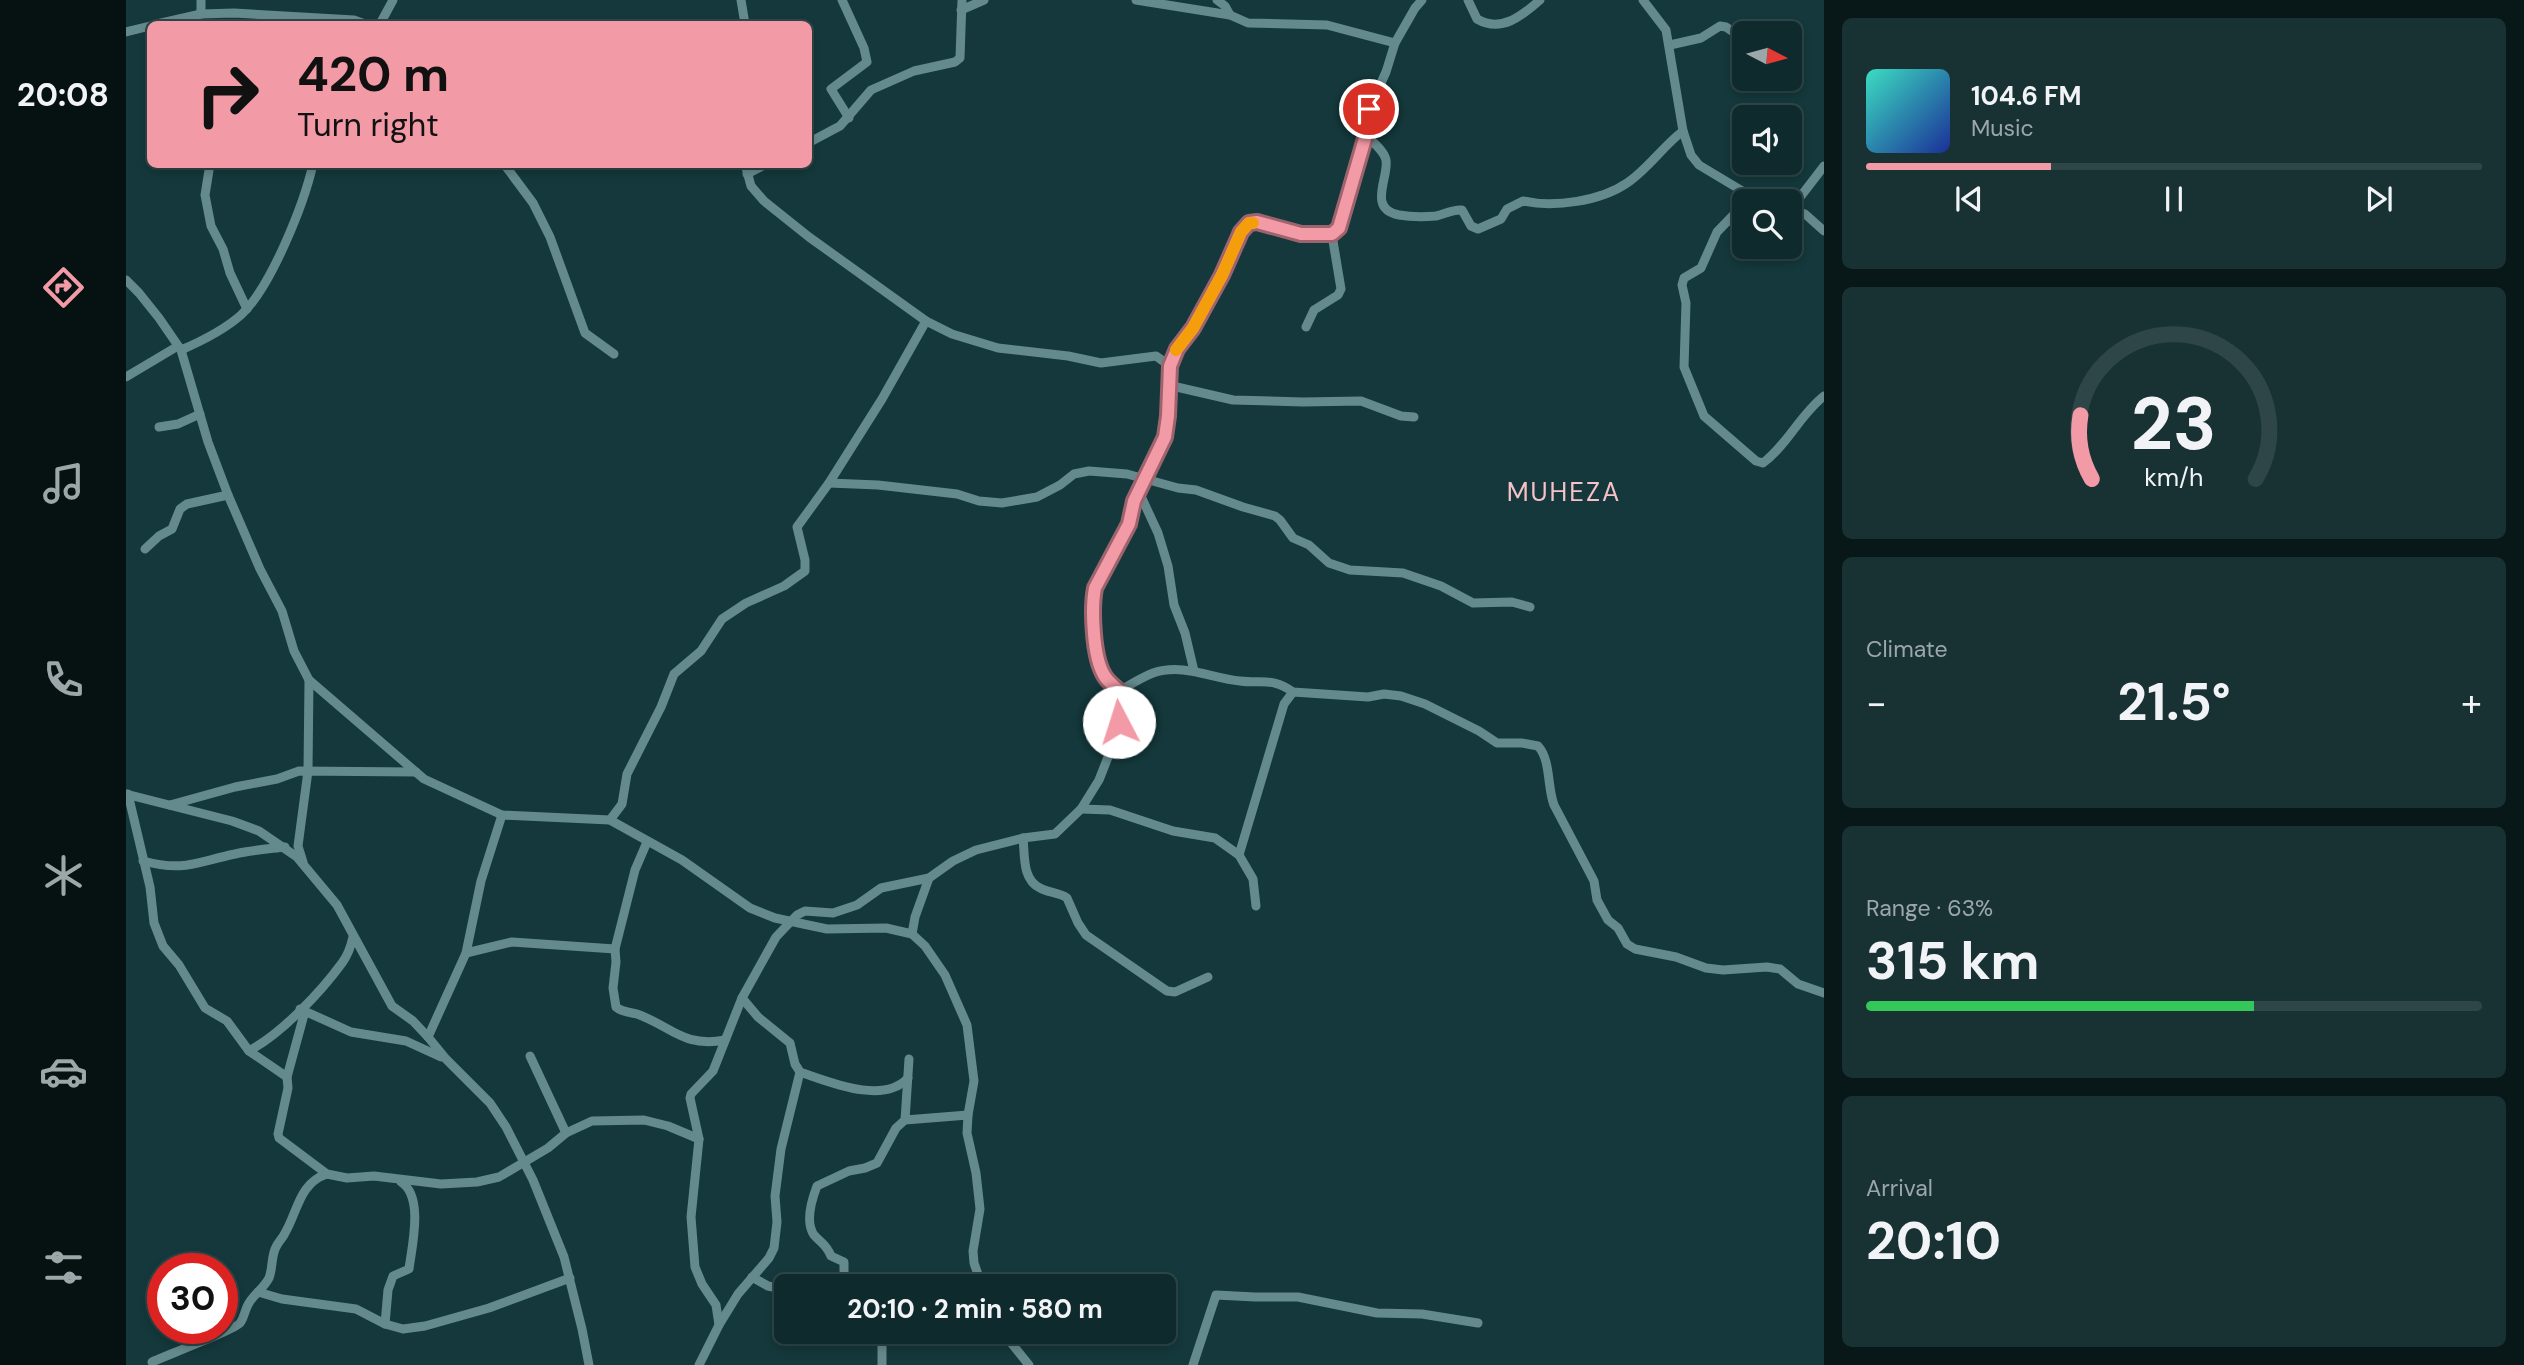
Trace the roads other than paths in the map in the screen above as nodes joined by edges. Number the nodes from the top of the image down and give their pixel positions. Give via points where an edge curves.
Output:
1 (201, 0) edge
2 (393, 0) edge
3 (741, 0) edge
4 (842, 0) edge
5 (984, 0) edge
6 (1136, 0) edge
7 (1217, 0) edge
8 (1422, 0) edge
9 (1468, 0) edge
10 (1540, 0) edge
11 (1643, 0) edge
12 (962, 5) edge
13 (201, 14) junction
14 (1230, 15) junction
15 (170, 21) edge
16 (357, 21) edge
17 (382, 21) edge
18 (744, 21) edge
19 (147, 27) edge
20 (126, 32) edge
21 (1732, 33) edge
22 (1395, 43) junction
23 (1670, 46) junction
24 (849, 118) junction
25 (1683, 131) junction
26 (1366, 135) junction
27 (812, 141) edge
28 (1824, 166) edge
29 (209, 168) edge
30 (312, 168) edge
31 (507, 168) edge
32 (746, 169) edge
33 (1738, 189) edge
34 (1802, 195) edge
35 (1802, 213) edge
36 (1732, 218) edge
37 (1824, 231) edge
38 (1332, 234) junction
39 (126, 280) edge
40 (247, 309) junction
41 (926, 321) junction
42 (1306, 327) dead end
43 (179, 348) junction
44 (614, 354) dead end
45 (1170, 366) junction
46 (126, 377) edge
47 (1168, 385) junction
48 (1824, 396) edge
49 (200, 414) junction
50 (1414, 417) dead end
51 (159, 427) dead end
52 (1146, 479) junction
53 (829, 483) junction
54 (1139, 492) junction
55 (228, 495) junction
56 (145, 549) dead end
57 (1530, 607) dead end
58 (1194, 671) junction
59 (309, 680) junction
60 (1119, 691) junction
61 (1293, 692) junction
62 (308, 771) junction
63 (416, 772) junction
64 (127, 794) edge
65 (169, 806) junction
66 (1081, 809) junction
67 (502, 815) junction
68 (610, 820) junction
69 (298, 834) junction
70 (1023, 838) junction
71 (647, 842) junction
72 (284, 847) junction
73 (1238, 855) junction
74 (143, 861) junction
75 (305, 867) junction
76 (929, 878) junction
77 (1256, 906) dead end
78 (791, 920) junction
79 (912, 934) junction
80 (353, 937) junction
81 (615, 948) junction
82 (466, 953) junction
83 (1208, 977) dead end
84 (1824, 993) edge
85 (742, 998) junction
86 (303, 1010) junction
87 (428, 1037) junction
88 (725, 1040) junction
89 (249, 1051) junction
90 (530, 1056) dead end
91 (446, 1059) junction
92 (909, 1059) dead end
93 (800, 1072) junction
94 (287, 1077) junction
95 (908, 1078) junction
96 (968, 1115) junction
97 (905, 1120) junction
98 (566, 1133) junction
99 (699, 1139) junction
100 (524, 1163) junction
101 (327, 1174) junction
102 (398, 1180) junction
103 (844, 1274) edge
104 (978, 1274) edge
105 (752, 1277) junction
106 (570, 1278) junction
107 (774, 1287) edge
108 (258, 1292) junction
109 (716, 1305) junction
110 (729, 1312) junction
111 (1478, 1323) dead end
112 (385, 1324) junction
113 (719, 1325) junction
114 (882, 1344) edge
115 (1012, 1344) edge
116 (152, 1362) dead end
117 (585, 1364) edge
118 (699, 1365) edge
119 (882, 1365) edge
120 (1029, 1365) edge
121 (1193, 1365) edge

1 - 13 street
2 - 17 street
3 - 18 street
4 - 24 street via 866,62 831,89
5 - 12 street
6 - 14 street
7 - 14 street
8 - 22 street
9 - 10 street via 1477,19 1494,26 1528,11
11 - 23 street via 1660,20
12 - 24 street via 960,58 871,90
13 - 15 street
13 - 16 street
14 - 22 street via 1248,23 1327,25
19 - 20 street
21 - 23 street via 1720,26 1701,38
22 - 26 street via 1369,109
23 - 25 street
24 - 27 street
25 - 26 street via 1629,183 1587,201 1523,201 1478,229 1459,209 1439,216 1416,216 1395,214 1384,207 1381,189 1387,162
25 - 33 street via 1699,164
26 - 38 street via 1339,228
28 - 34 street
29 - 40 street via 205,195 212,226
30 - 40 street via 300,209 267,280
31 - 44 street via 550,237 585,332
32 - 41 street via 751,186 764,201
35 - 37 street
36 - 48 street via 1717,232 1702,268 1684,278 1682,285 1686,303 1684,367 1704,415 1763,463
38 - 42 street via 1341,289 1314,310
38 - 45 street via 1301,234 1249,223
39 - 43 street
40 - 43 street via 204,340
41 - 45 street via 998,348 1101,363 1156,356
41 - 53 street
43 - 46 street
43 - 49 street
45 - 47 street
47 - 50 street via 1233,400 1361,401
47 - 52 street via 1165,437
49 - 51 street
49 - 55 street
52 - 53 street via 1090,471 1074,474 1037,497 1002,503 918,489
52 - 54 street
52 - 57 street via 1196,489 1275,516 1293,538 1329,563 1349,570 1403,573 1473,603 1512,602
53 - 68 street via 797,527 805,571 722,619 701,651 674,674 627,774 622,804
54 - 58 street via 1158,533
54 - 60 street via 1093,599 1098,661
55 - 56 street via 187,503 172,529
55 - 59 street
58 - 60 street via 1154,673
58 - 61 street via 1241,682 1269,681
59 - 62 street
59 - 63 street
60 - 66 street via 1119,722 1112,747
61 - 73 street via 1283,704
61 - 84 street via 1401,696 1497,743 1538,746 1549,794 1594,881 1597,900 1627,944 1706,968 1780,969 1798,984
62 - 63 street
62 - 65 street
62 - 69 street
63 - 67 street
64 - 65 street
64 - 74 street
65 - 72 street via 232,821
66 - 70 street via 1055,834
66 - 73 street via 1110,810 1173,831 1215,838
67 - 68 street
67 - 82 street via 481,881
68 - 71 street
69 - 72 street
69 - 75 street
70 - 76 street via 976,850
70 - 83 street via 1025,870 1034,884 1067,898 1086,935 1167,991 1175,992
71 - 78 street via 682,860 750,908
71 - 81 street
72 - 74 street via 177,867
72 - 75 street
73 - 77 street via 1253,879
74 - 89 street via 163,946 205,1008 227,1021
75 - 80 street via 337,905
76 - 78 street via 881,888 857,905 833,913 805,911
76 - 79 street
78 - 79 street via 827,929 886,928
78 - 85 street via 776,937
79 - 96 street via 945,975 967,1025 974,1081
80 - 86 street via 344,961
80 - 87 street via 392,1006
81 - 82 street via 512,942
81 - 88 street via 614,1002 620,1011 637,1014 691,1041
82 - 87 street
85 - 88 street
85 - 93 street via 790,1044
86 - 89 street
86 - 91 street via 351,1032 406,1041
86 - 94 street
87 - 91 street
88 - 99 street via 713,1071 691,1094
89 - 94 street
90 - 98 street
91 - 100 street via 491,1103
92 - 95 street
93 - 95 street via 854,1090 897,1088
93 - 105 street via 781,1149 774,1248
94 - 101 street via 279,1139
95 - 97 street
96 - 97 street
96 - 104 street via 980,1209 973,1251
97 - 103 street via 877,1163 817,1186 810,1229 827,1245 831,1256 844,1262
98 - 99 street via 592,1121 644,1120
98 - 100 street
99 - 109 street via 691,1217 695,1267
100 - 102 street via 499,1177 477,1182
100 - 106 street
101 - 102 street
101 - 108 street via 309,1184 300,1199 275,1248 270,1276
102 - 112 street via 412,1193 415,1225 409,1269 393,1276
105 - 107 street
105 - 110 street
106 - 112 street via 425,1326 403,1329
106 - 117 street
108 - 112 street via 356,1309
108 - 116 street via 232,1330
109 - 110 street
109 - 113 street
110 - 113 street
111 - 121 street via 1377,1313 1279,1295 1216,1295
113 - 118 street
114 - 119 street
115 - 120 street

